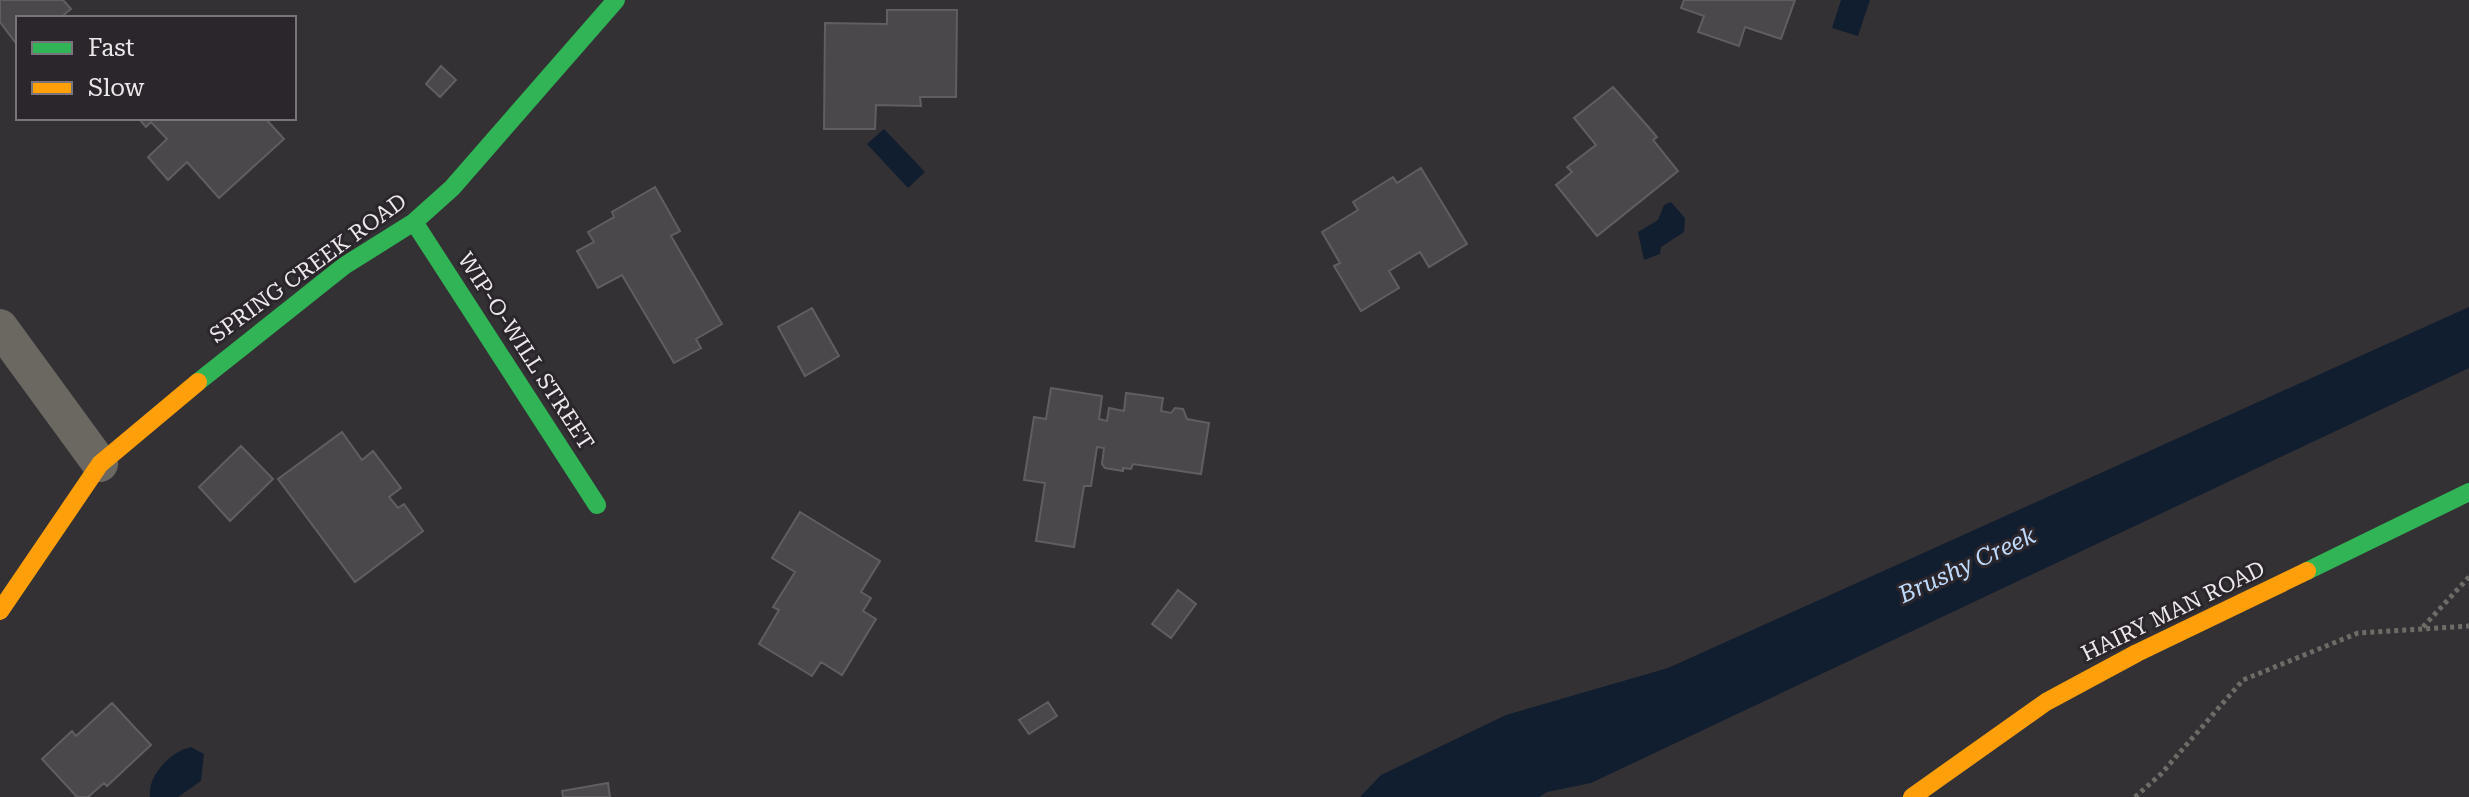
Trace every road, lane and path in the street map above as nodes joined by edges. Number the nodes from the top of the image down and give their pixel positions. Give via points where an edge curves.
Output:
1 (616, 0) edge
2 (414, 222) junction
3 (0, 327) edge
4 (100, 464) junction
5 (2469, 492) edge
6 (597, 505) dead end
7 (2469, 577) edge
8 (0, 611) edge
9 (2469, 626) edge
10 (2422, 628) junction
11 (1912, 797) edge
12 (2135, 797) edge

1 - 2 street, SPRING CREEK ROAD via 452,188
2 - 4 street, SPRING CREEK ROAD via 273,320
2 - 6 street, WIP-O-WILL STREET
3 - 4 street
4 - 8 street, SPRING CREEK ROAD
5 - 11 street, HAIRY MAN ROAD via 2046,702
7 - 10 path
9 - 10 path
10 - 12 path via 2358,633 2243,680

